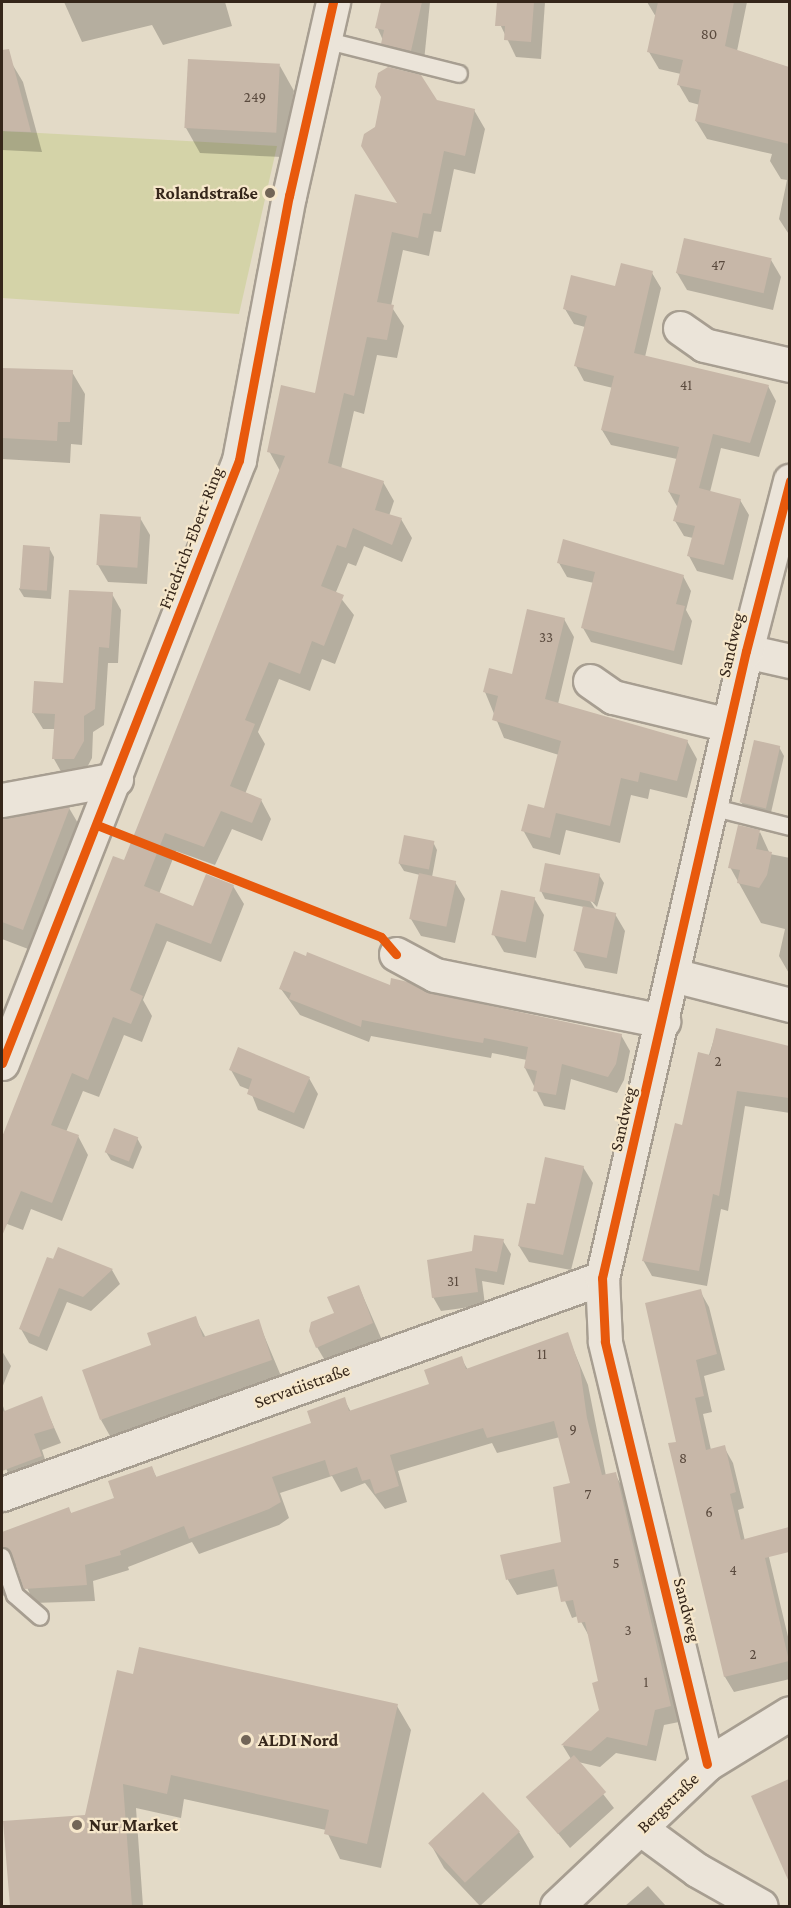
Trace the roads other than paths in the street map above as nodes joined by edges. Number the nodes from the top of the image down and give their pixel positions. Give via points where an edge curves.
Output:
1 (333, 2) edge
2 (324, 40) junction
3 (459, 74) dead end
4 (680, 328) dead end
5 (789, 365) edge
6 (789, 481) edge
7 (746, 651) junction
8 (789, 660) edge
9 (590, 681) dead end
10 (729, 725) junction
11 (116, 779) junction
12 (2, 800) edge
13 (711, 807) junction
14 (789, 827) edge
15 (396, 954) dead end
16 (673, 975) junction
17 (789, 1005) edge
18 (663, 1021) junction
19 (2, 1063) edge
20 (602, 1278) junction
21 (2, 1494) edge
22 (2, 1557) edge
23 (40, 1617) dead end
24 (789, 1713) edge
25 (707, 1764) junction
26 (641, 1829) junction
27 (557, 1906) edge
28 (761, 1906) edge

1 - 2 street, Friedrich-Ebert-Ring
2 - 3 lane
2 - 11 street, Friedrich-Ebert-Ring via 289,196 239,460
4 - 5 street via 704,345
6 - 7 street, Sandweg
7 - 8 street
7 - 10 street, Sandweg
9 - 10 street via 613,697
10 - 13 street, Sandweg
11 - 12 street
11 - 19 street, Friedrich-Ebert-Ring
13 - 14 lane
13 - 16 street, Sandweg
15 - 18 street via 435,975
16 - 17 street
16 - 18 street, Sandweg
18 - 20 street, Sandweg
20 - 21 street, Servatiistraße
20 - 25 street, Sandweg via 605,1341
22 - 23 lane via 15,1594
24 - 25 street, Bergstraße
25 - 26 street, Bergstraße
26 - 27 street, Bergstraße
26 - 28 street via 697,1870

